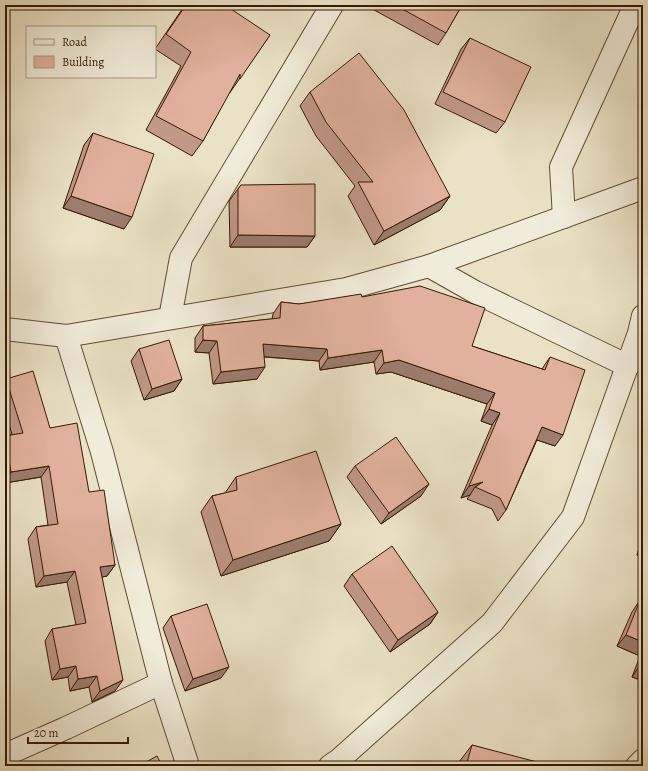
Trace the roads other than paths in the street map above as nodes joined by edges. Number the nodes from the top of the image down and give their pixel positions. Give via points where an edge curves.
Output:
1 (332, 5) edge
2 (635, 5) edge
3 (643, 188) edge
4 (564, 216) junction
5 (429, 266) junction
6 (643, 316) edge
7 (170, 318) junction
8 (5, 329) edge
9 (66, 336) junction
10 (628, 366) junction
11 (161, 683) junction
12 (5, 755) edge
13 (643, 760) edge
14 (188, 766) edge
15 (330, 766) edge
16 (637, 766) edge

1 - 7 street via 181,258
2 - 4 street via 561,166
3 - 4 street
4 - 5 street
5 - 7 street via 346,289
5 - 10 street via 475,292
6 - 10 street
7 - 9 street
8 - 9 street
9 - 11 street via 102,452
10 - 15 street via 573,517 492,623
11 - 12 street
11 - 14 street
13 - 16 street

